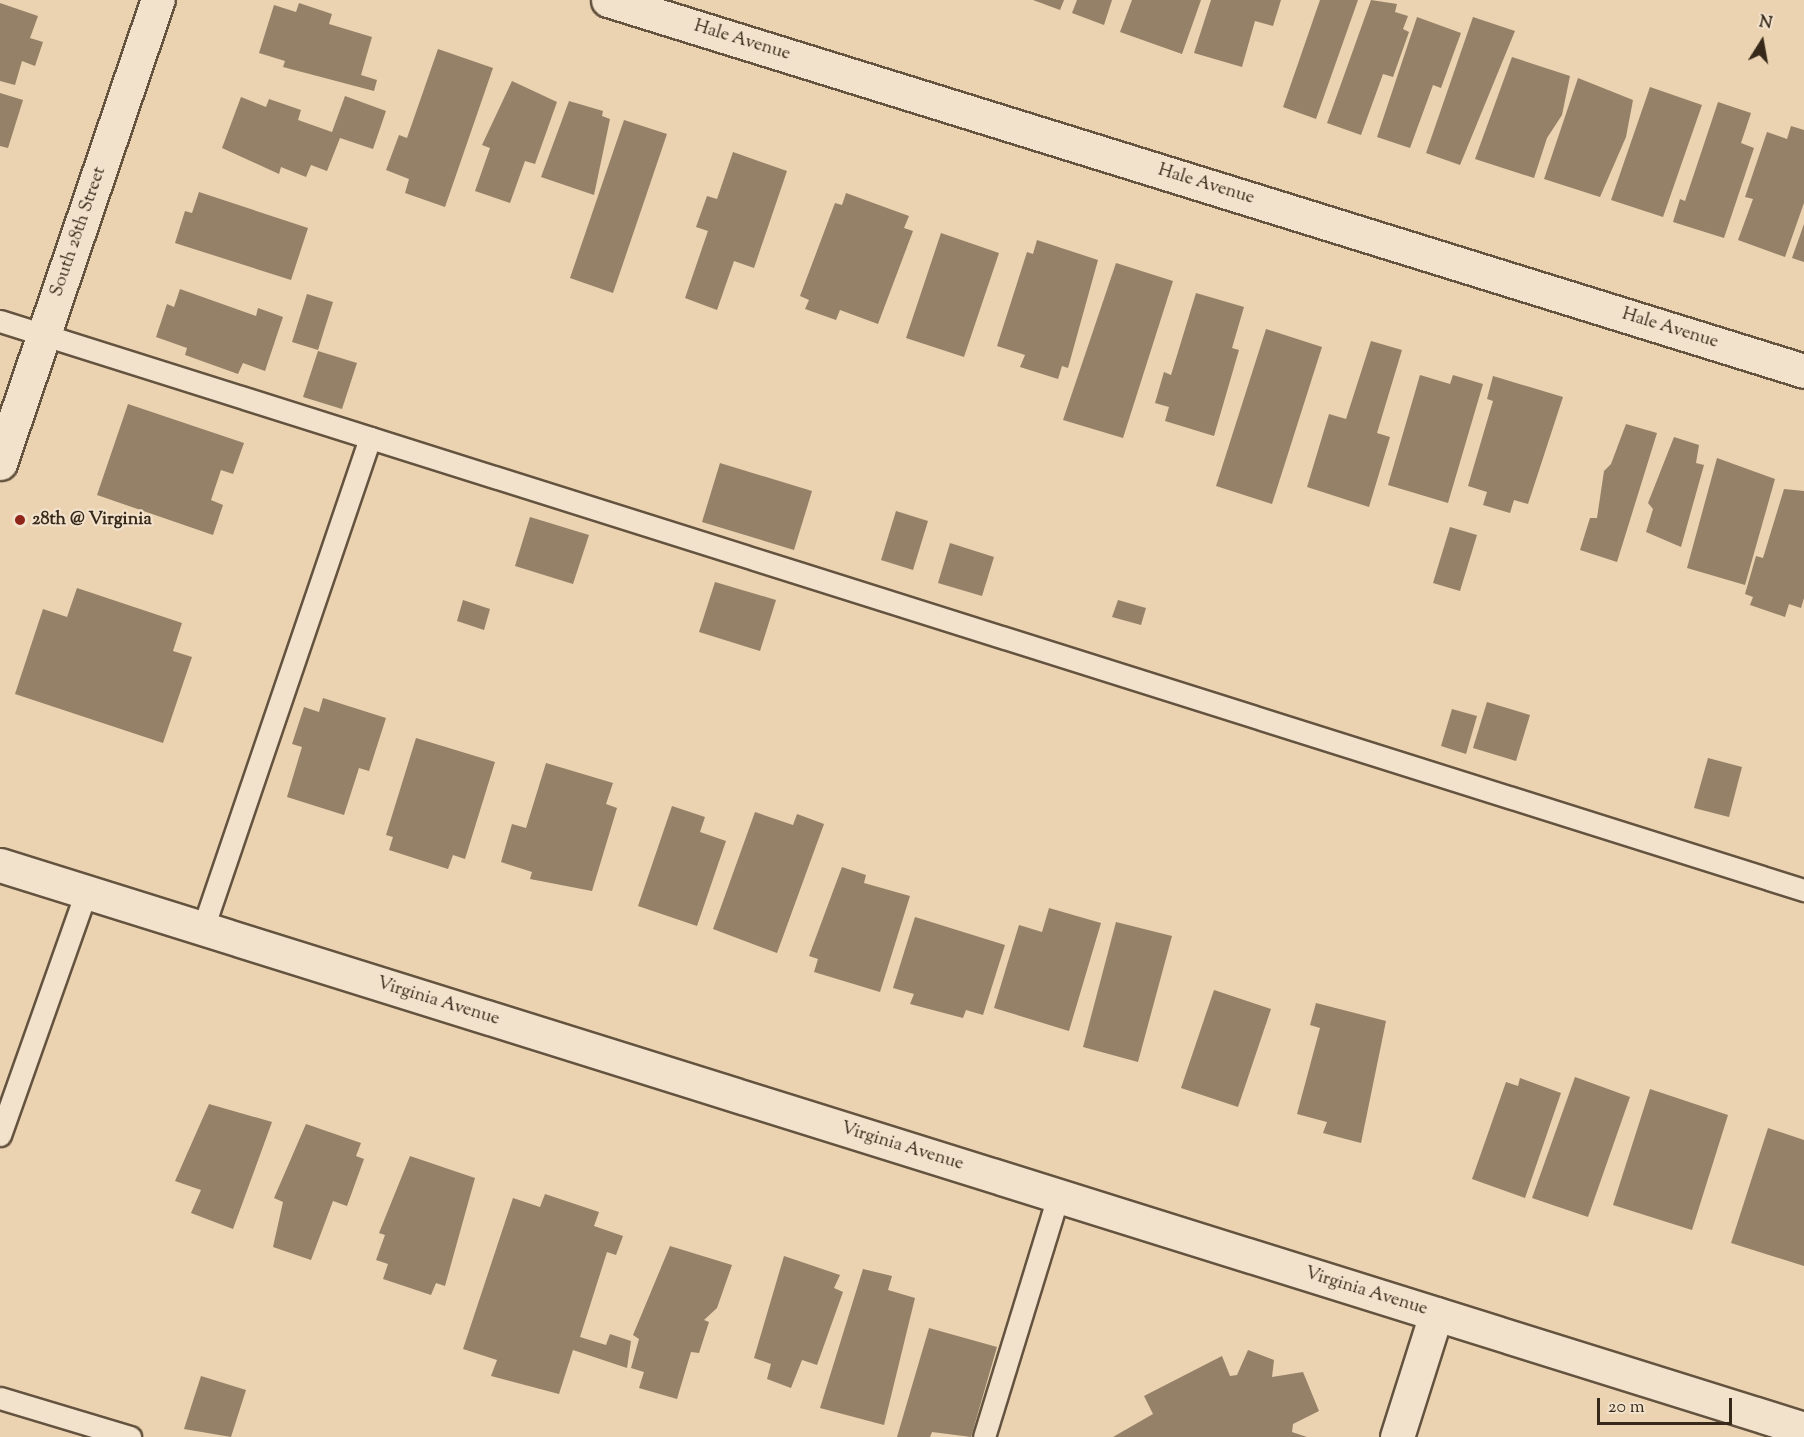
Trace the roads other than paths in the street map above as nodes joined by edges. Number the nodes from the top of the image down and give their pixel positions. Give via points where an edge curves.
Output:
1 (158, 0) edge
2 (608, 0) edge
3 (0, 321) edge
4 (44, 334) junction
5 (1804, 371) edge
6 (370, 438) junction
7 (0, 463) edge
8 (0, 865) edge
9 (1804, 890) edge
10 (86, 892) junction
11 (203, 928) junction
12 (0, 1136) edge
13 (1058, 1196) junction
14 (1436, 1314) junction
15 (0, 1398) edge
16 (1804, 1429) edge
17 (130, 1437) edge
18 (984, 1437) edge
19 (1397, 1437) edge

1 - 4 main road, South 28th Street
2 - 5 main road, Hale Avenue
3 - 4 lane
4 - 6 lane
4 - 7 main road, South 28th Street
6 - 9 lane
6 - 11 lane
8 - 10 main road, Virginia Avenue
10 - 11 main road, Virginia Avenue
10 - 12 lane
11 - 13 main road, Virginia Avenue
13 - 14 main road, Virginia Avenue
13 - 18 lane
14 - 16 main road, Virginia Avenue
14 - 19 main road
15 - 17 lane

